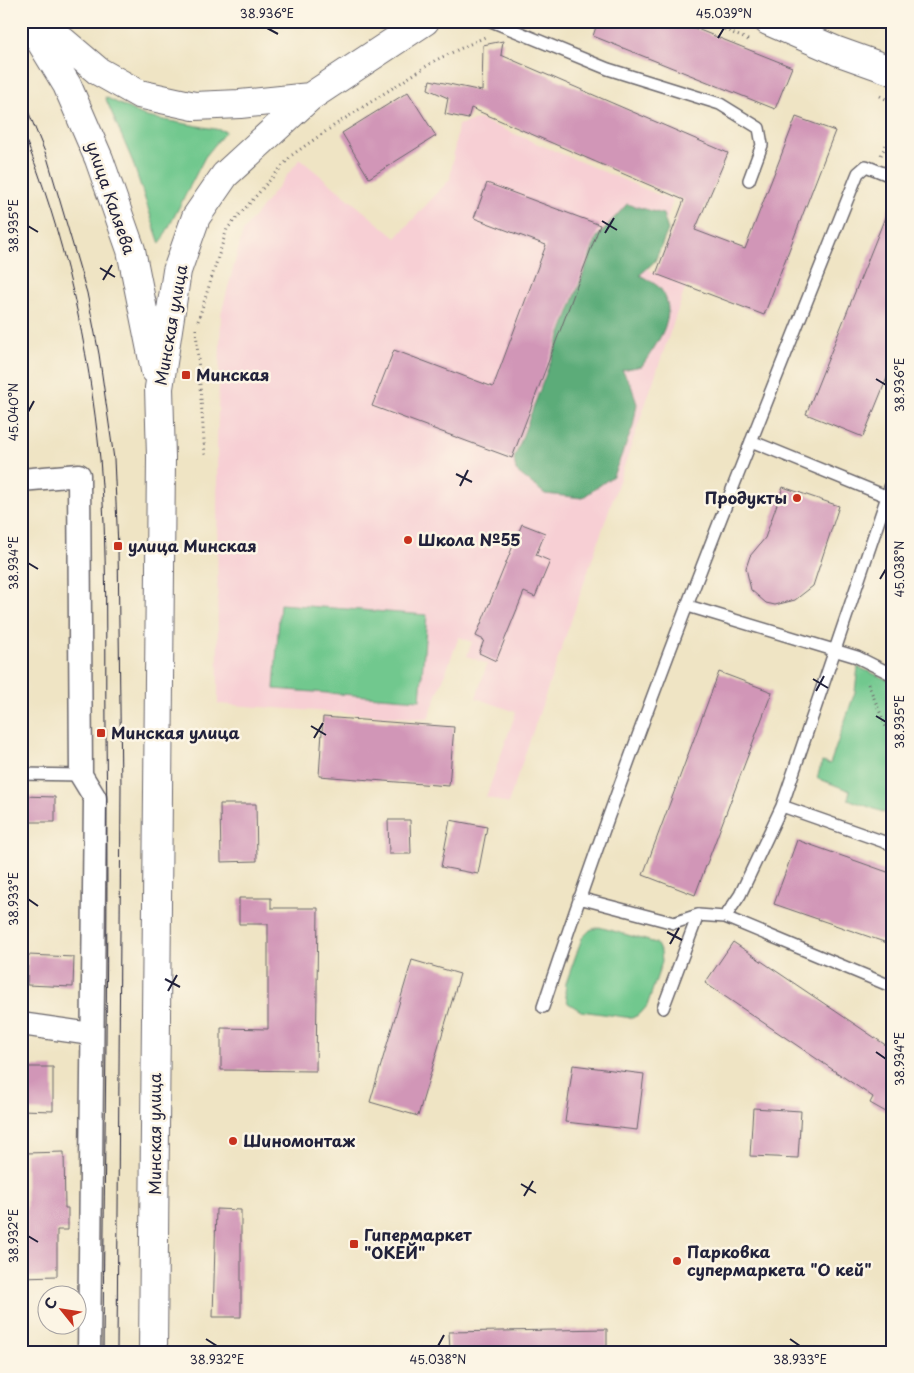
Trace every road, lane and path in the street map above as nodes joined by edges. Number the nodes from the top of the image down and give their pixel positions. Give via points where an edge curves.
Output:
1 (28, 21) edge
2 (38, 21) edge
3 (425, 21) edge
4 (491, 21) edge
5 (556, 21) edge
6 (768, 21) edge
7 (515, 31) junction
8 (893, 71) edge
9 (310, 97) junction
10 (893, 131) edge
11 (880, 158) dead end
12 (892, 176) edge
13 (749, 180) dead end
14 (159, 388) junction
15 (751, 441) junction
16 (205, 455) dead end
17 (21, 480) edge
18 (893, 480) edge
19 (889, 498) edge
20 (688, 606) junction
21 (834, 651) junction
22 (856, 658) junction
23 (893, 675) edge
24 (893, 743) edge
25 (21, 774) edge
26 (81, 775) junction
27 (782, 806) junction
28 (893, 845) edge
29 (578, 898) junction
30 (698, 916) junction
31 (725, 918) junction
32 (893, 987) edge
33 (543, 1007) dead end
34 (664, 1008) dead end
35 (21, 1024) edge
36 (91, 1034) junction
37 (89, 1352) edge
38 (153, 1352) edge

1 - 14 main road, улица Каляева via 66,85 99,159 131,250
2 - 9 main road via 98,71 139,94 194,106
3 - 9 main road
4 - 7 lane
5 - 7 path
6 - 8 main road
7 - 13 lane via 608,69 720,104 759,128 762,145
7 - 16 path via 483,38 436,60 334,125 292,155 227,229 196,327
9 - 14 main road, Минская улица via 225,176 196,217 177,271
10 - 11 path
12 - 15 lane via 866,166 858,173
14 - 38 main road, Минская улица
15 - 19 lane
15 - 20 lane
17 - 26 street via 79,475
18 - 19 lane
19 - 21 lane
20 - 21 lane
20 - 29 lane
21 - 22 lane
21 - 27 lane
22 - 23 lane
22 - 24 path
25 - 26 lane
26 - 36 street via 95,798
27 - 28 lane
27 - 31 lane via 740,895
29 - 30 lane via 674,923
29 - 33 lane
30 - 31 lane
30 - 34 lane
31 - 32 lane
35 - 36 street
36 - 37 street

